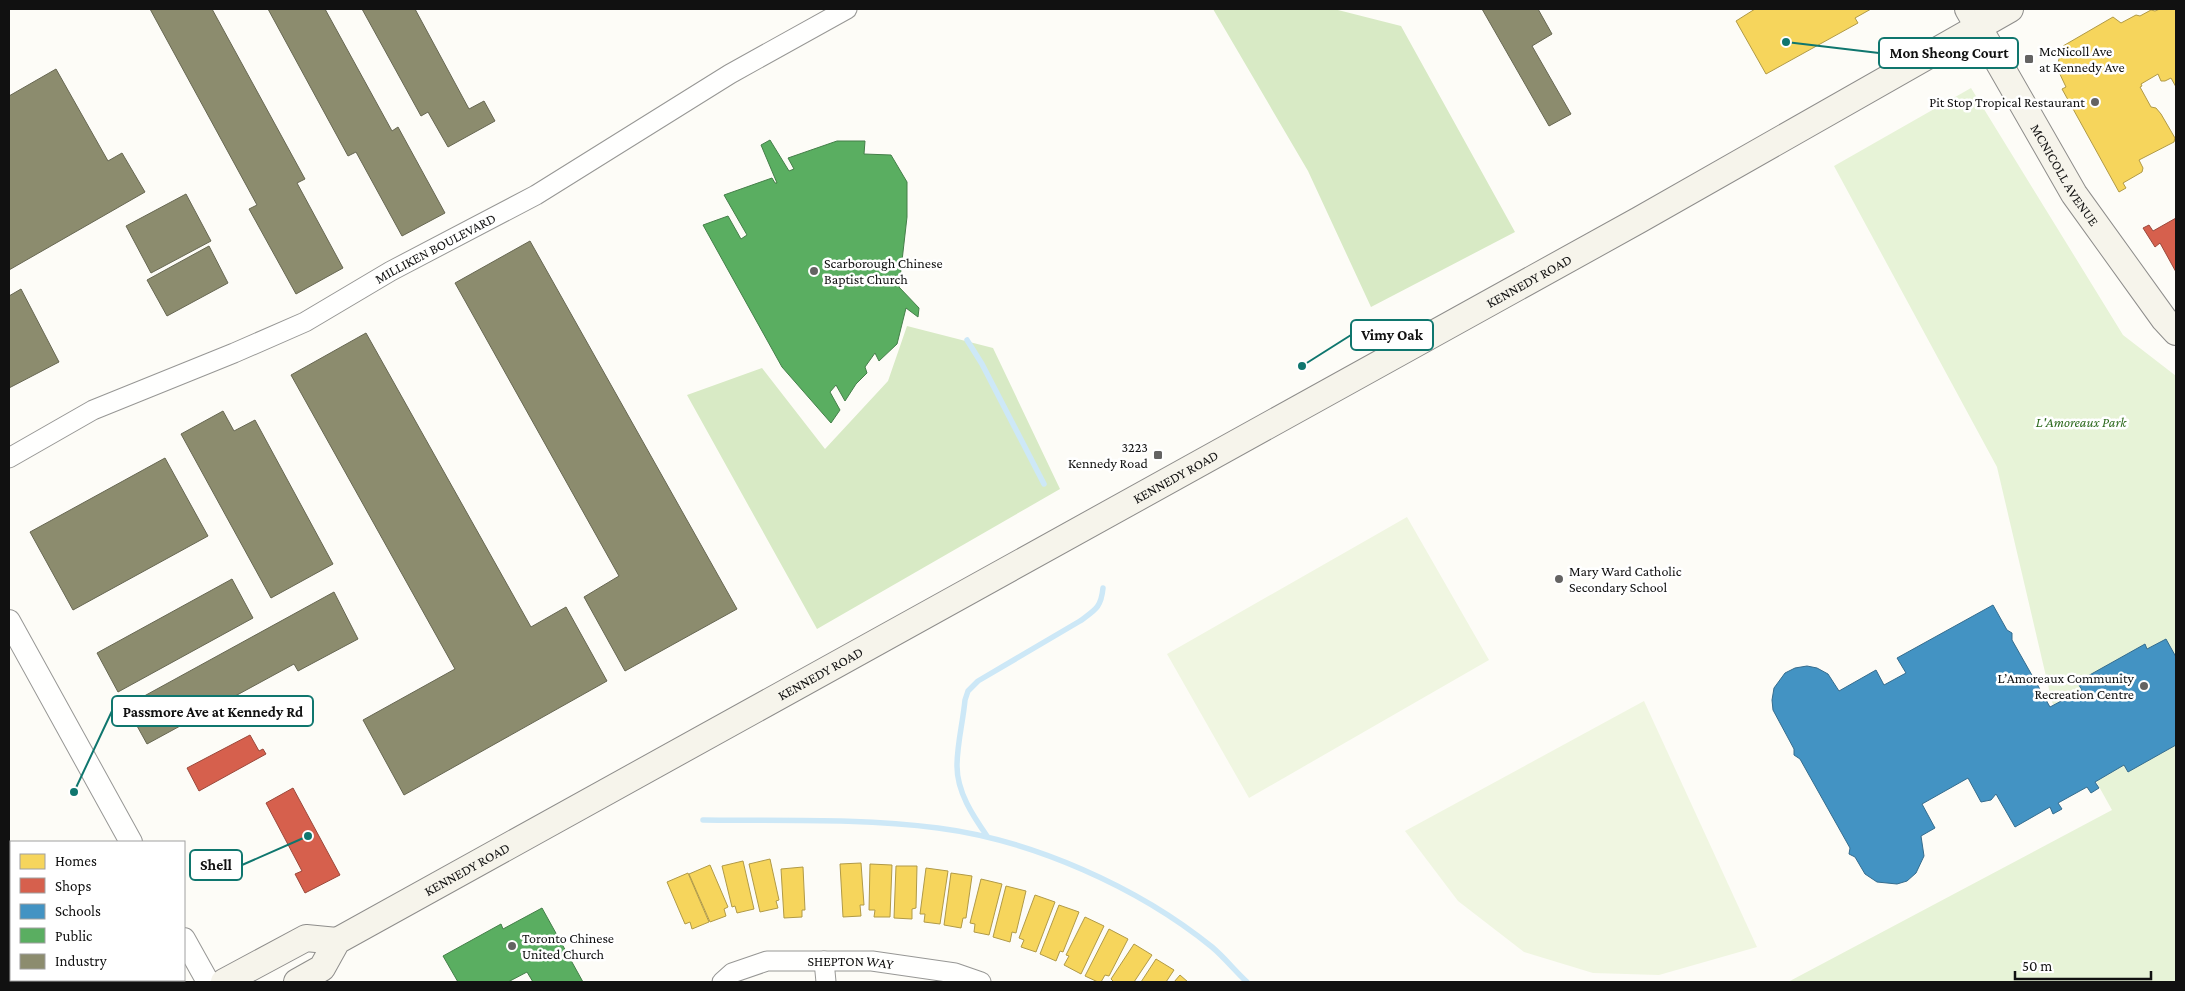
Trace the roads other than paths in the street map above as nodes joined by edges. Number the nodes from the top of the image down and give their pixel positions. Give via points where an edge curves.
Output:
1 (847, 9) edge
2 (2010, 9) edge
3 (1973, 18) edge
4 (2176, 332) edge
5 (9, 458) edge
6 (9, 621) edge
7 (130, 841) edge
8 (185, 941) edge
9 (337, 941) junction
10 (824, 961) junction
11 (208, 982) edge
12 (224, 982) edge
13 (297, 982) edge
14 (722, 982) edge
15 (826, 982) edge
16 (981, 982) edge

1 - 5 street, MILLIKEN BOULEVARD via 730,74 536,194 391,271 305,322 93,410
2 - 3 main road, KENNEDY ROAD
3 - 4 main road, MCNICOLL AVENUE via 2074,194
3 - 9 main road, KENNEDY ROAD via 1639,220
6 - 7 street
8 - 11 street
9 - 12 main road via 306,938
9 - 13 main road via 322,968
10 - 14 street, SHEPTON WAY via 767,961 732,973
10 - 15 street
10 - 16 street, SHEPTON WAY via 872,961 955,973

